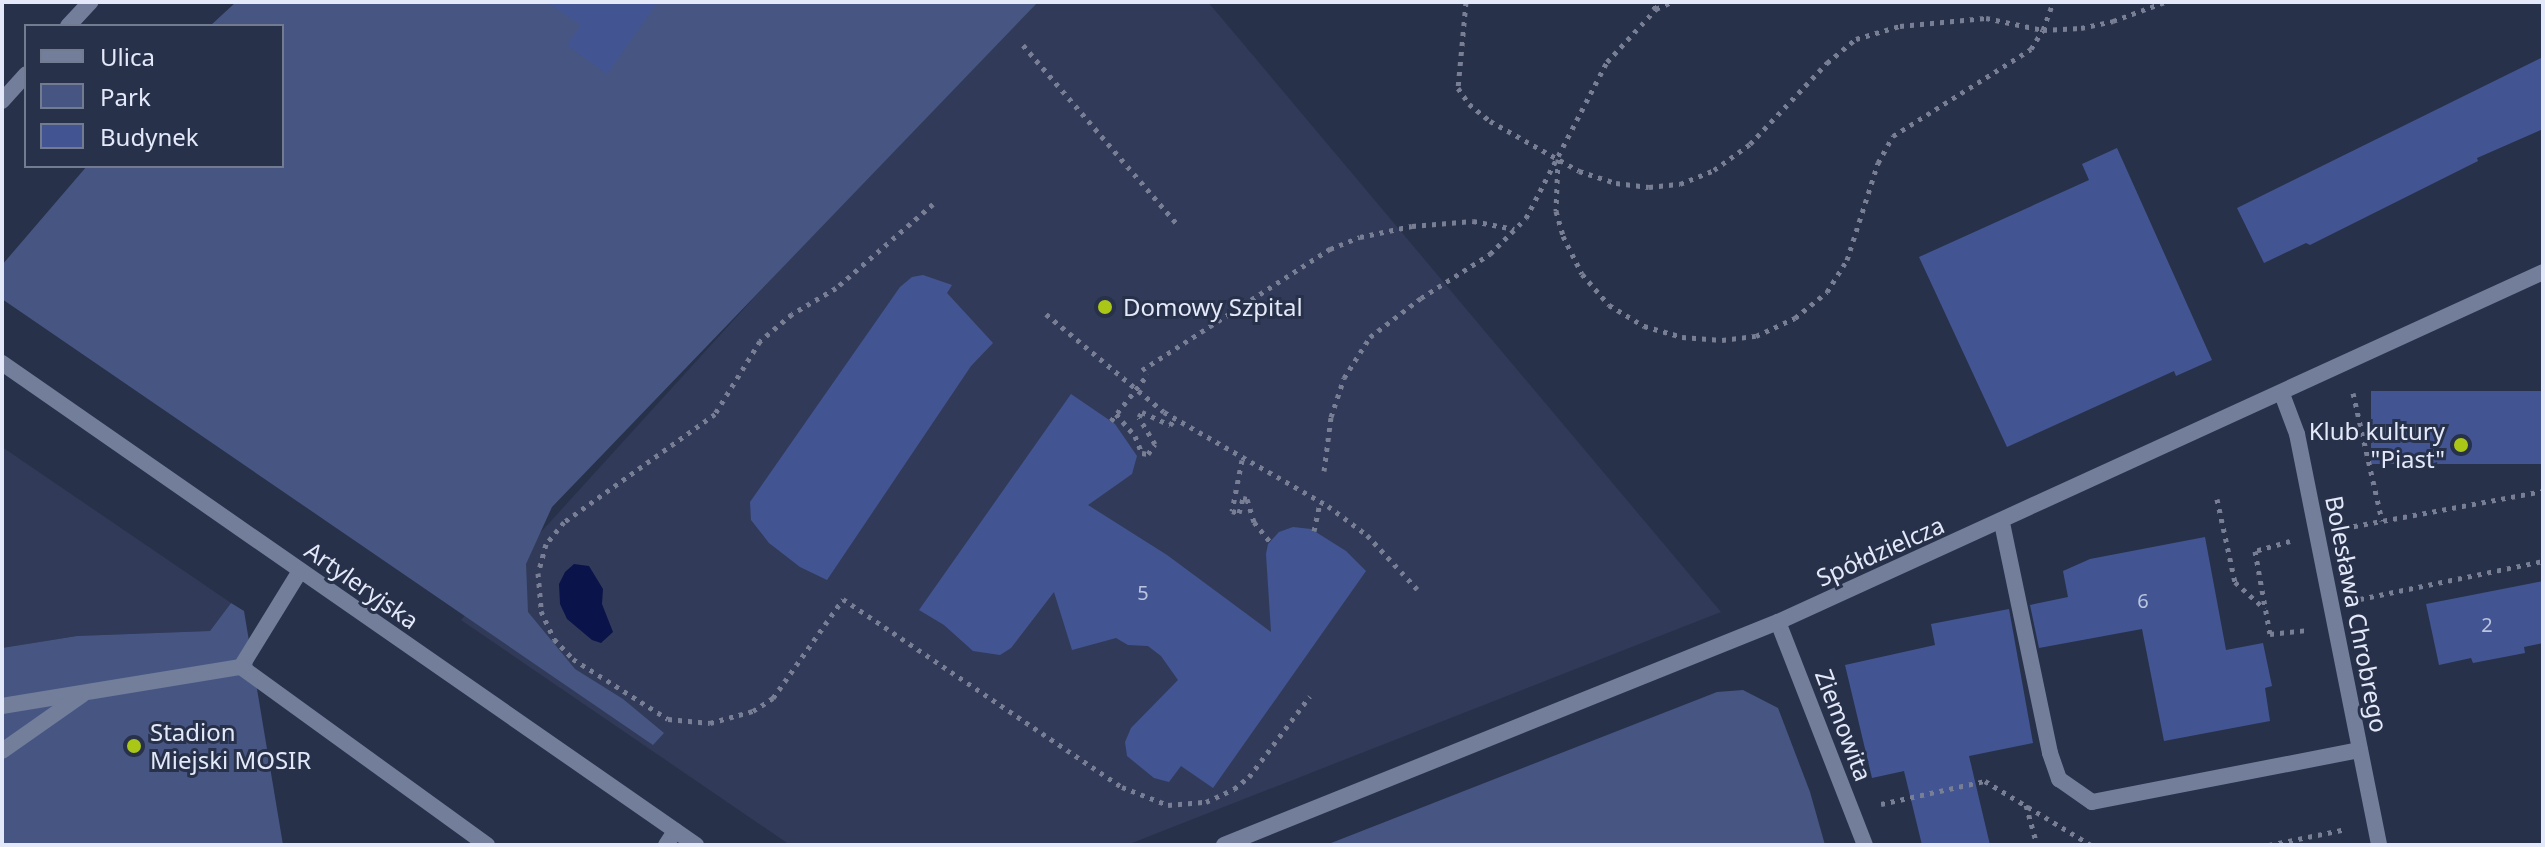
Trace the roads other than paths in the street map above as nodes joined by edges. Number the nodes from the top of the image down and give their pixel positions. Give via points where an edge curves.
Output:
1 (90, 2) edge
2 (70, 24) edge
3 (24, 76) edge
4 (2, 101) edge
5 (2543, 272) edge
6 (2, 363) edge
7 (2282, 394) junction
8 (2002, 523) junction
9 (300, 571) junction
10 (1778, 622) junction
11 (241, 667) junction
12 (86, 692) junction
13 (2, 706) edge
14 (2360, 750) junction
15 (2, 751) edge
16 (670, 838) edge
17 (487, 845) edge
18 (696, 845) edge
19 (1224, 845) edge
20 (1865, 845) edge
21 (2379, 845) edge

1 - 2 street
3 - 4 street
5 - 7 street, Spółdzielcza
6 - 9 street, Artyleryjska
7 - 8 street, Spółdzielcza
7 - 14 street, Bolesława Chrobrego via 2297,434
8 - 10 street, Spółdzielcza
8 - 14 street via 2050,753 2059,779 2092,802
9 - 11 street
9 - 16 street, Artyleryjska
10 - 19 street, Spółdzielcza
10 - 20 street, Ziemowita
11 - 12 street
11 - 17 street
12 - 13 street
12 - 15 street
14 - 21 street, Bolesława Chrobrego
16 - 18 street, Artyleryjska

